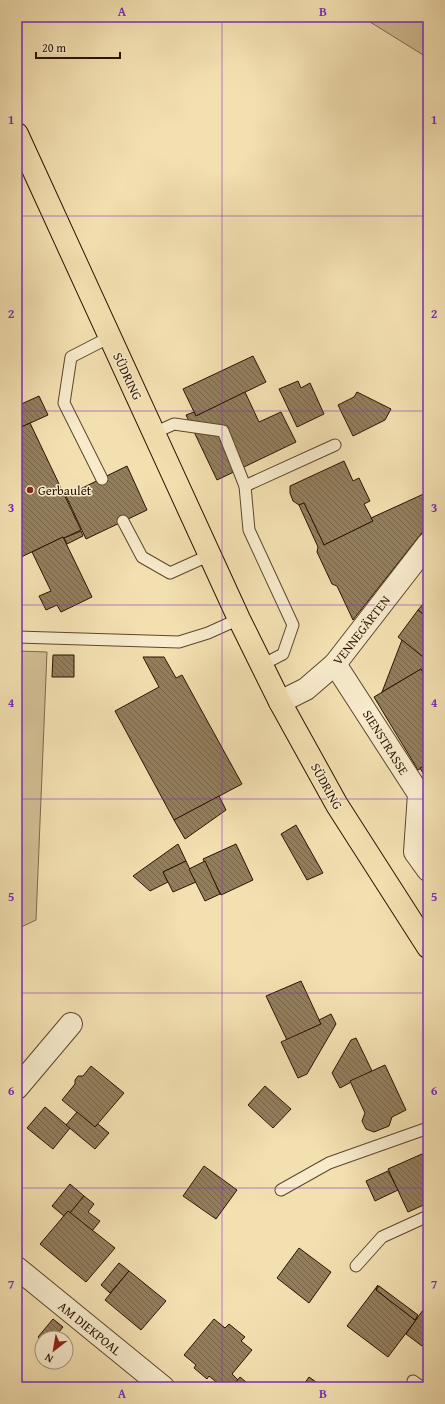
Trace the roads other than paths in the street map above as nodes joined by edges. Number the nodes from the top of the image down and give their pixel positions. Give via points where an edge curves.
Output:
1 (17, 134) edge
2 (110, 337) junction
3 (154, 433) junction
4 (335, 445) dead end
5 (102, 479) dead end
6 (245, 486) junction
7 (123, 521) dead end
8 (428, 544) edge
9 (210, 555) junction
10 (239, 619) junction
11 (17, 637) edge
12 (335, 664) junction
13 (262, 665) junction
14 (280, 702) junction
15 (428, 870) edge
16 (428, 947) edge
17 (70, 1024) dead end
18 (17, 1088) edge
19 (428, 1128) edge
20 (280, 1190) dead end
21 (428, 1216) edge
22 (356, 1266) dead end
23 (17, 1268) edge
24 (163, 1387) edge

1 - 2 main road, SÜDRING
2 - 3 main road, SÜDRING
2 - 5 lane via 71,357 64,404
3 - 6 lane via 174,424 223,431
3 - 9 main road, SÜDRING
4 - 6 lane
6 - 13 lane via 249,530 293,624 283,654
7 - 9 lane via 142,557 170,573
8 - 12 street, VENNEGÄRTEN
9 - 10 main road, SÜDRING
10 - 11 lane via 179,642
10 - 13 main road, SÜDRING
12 - 14 street, VENNEGÄRTEN via 306,689
12 - 15 street, SIENSTRASSE via 419,794 415,852
13 - 14 main road, SÜDRING
14 - 16 main road, SÜDRING via 337,805
17 - 18 street
19 - 20 lane via 329,1163
21 - 22 lane via 382,1237
23 - 24 street, AM DIEKPOAL

